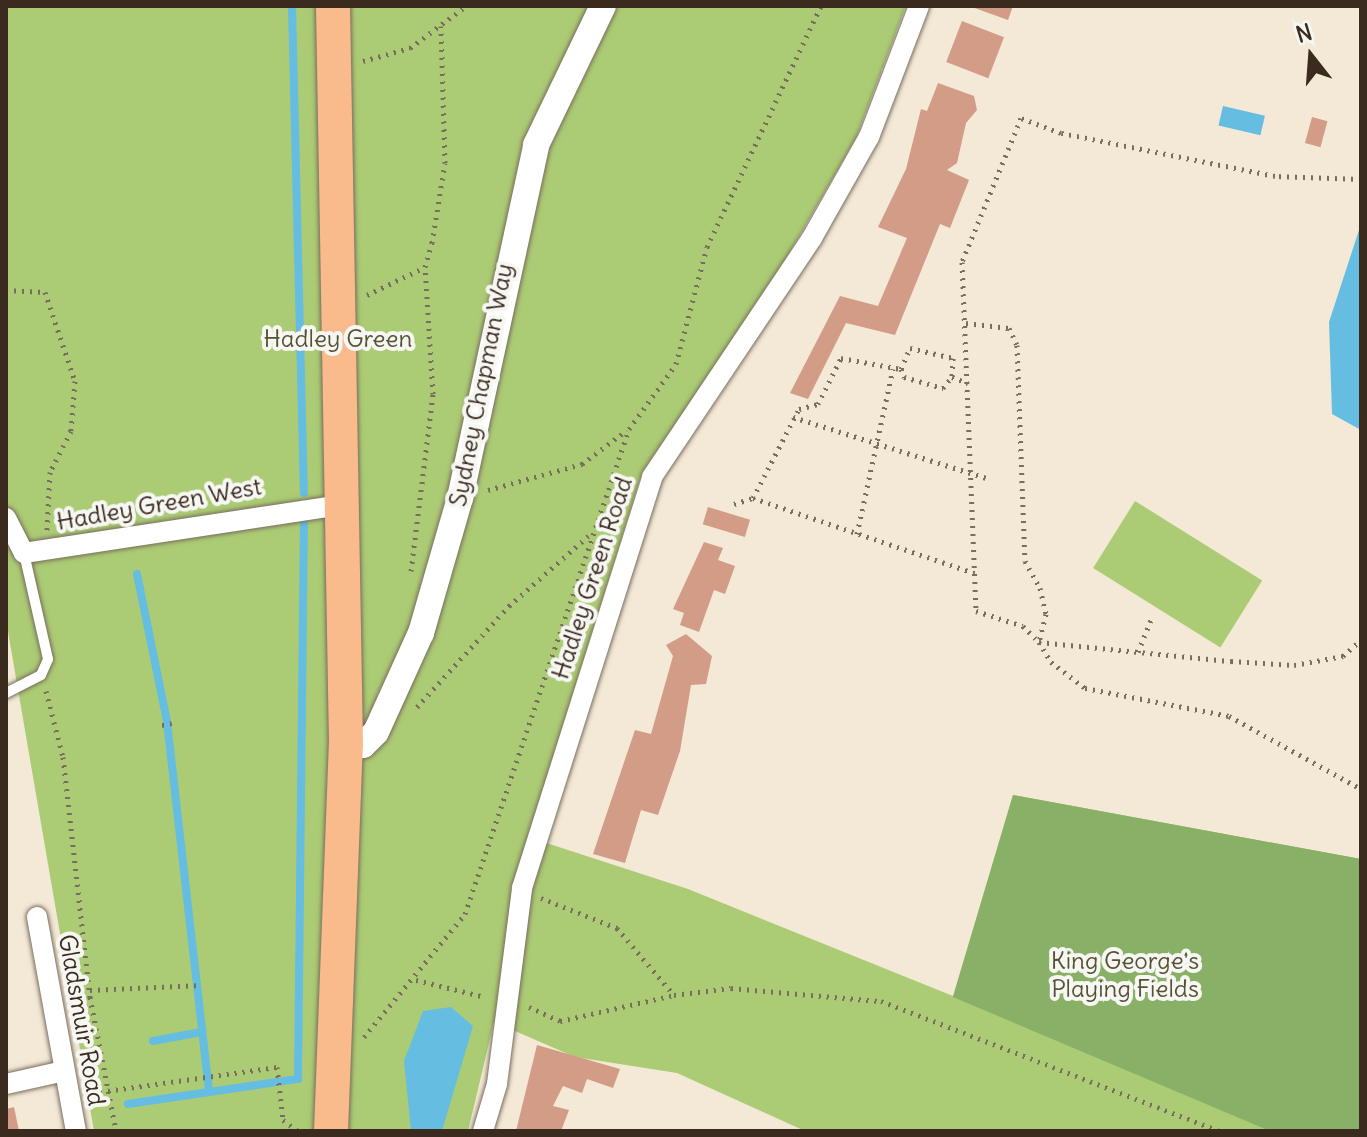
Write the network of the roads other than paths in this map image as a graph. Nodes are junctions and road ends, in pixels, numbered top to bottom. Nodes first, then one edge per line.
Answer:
1 (333, 6) edge
2 (603, 6) edge
3 (919, 6) edge
4 (343, 505) junction
5 (6, 518) edge
6 (24, 553) junction
7 (6, 693) edge
8 (361, 738) junction
9 (37, 917) dead end
10 (64, 1071) junction
11 (6, 1084) edge
12 (76, 1131) edge
13 (331, 1131) edge
14 (483, 1131) edge

1 - 4 main road
2 - 8 street, Sydney Chapman Way
3 - 14 street, Hadley Green Road
4 - 6 street, Hadley Green West
4 - 8 main road
5 - 6 street
6 - 7 lane
8 - 13 main road
9 - 10 street, Gladsmuir Road
10 - 11 street
10 - 12 street, Gladsmuir Road

